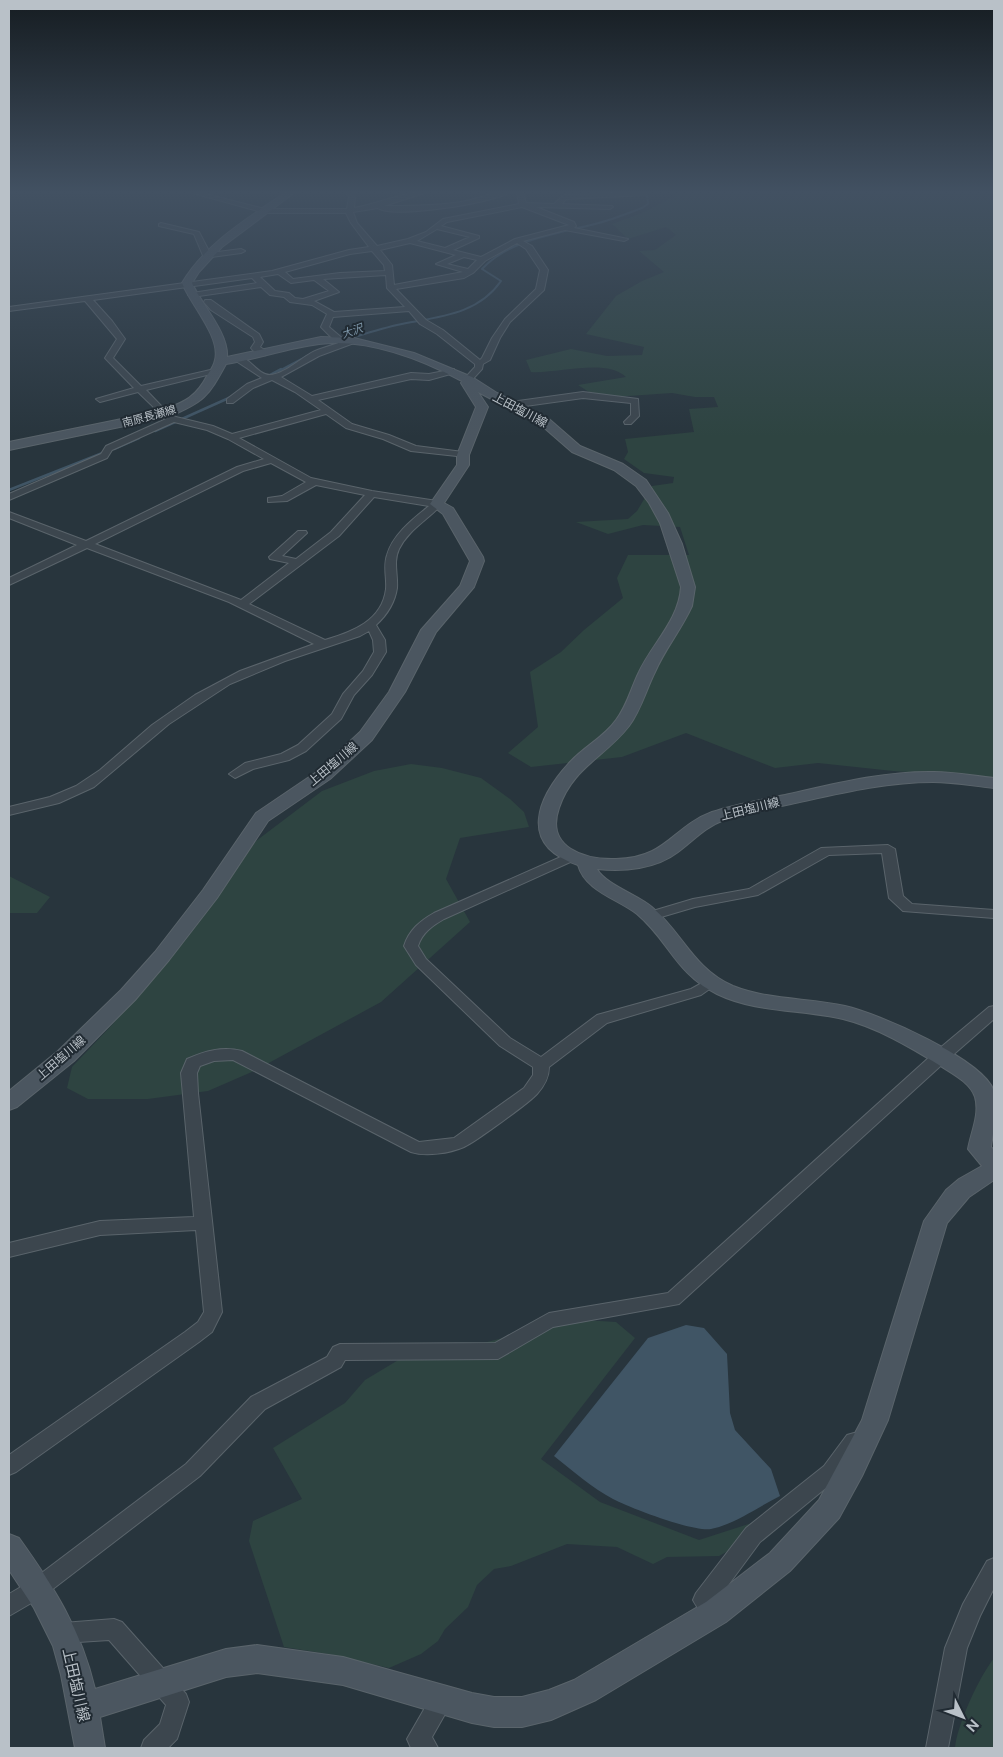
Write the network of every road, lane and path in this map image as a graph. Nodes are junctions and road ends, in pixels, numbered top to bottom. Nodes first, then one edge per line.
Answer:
1 (192, 274) edge
2 (259, 274) edge
3 (282, 274) edge
4 (374, 274) edge
5 (388, 274) edge
6 (465, 274) edge
7 (543, 274) edge
8 (253, 275) junction
9 (316, 278) junction
10 (187, 283) junction
11 (263, 284) junction
12 (391, 288) junction
13 (192, 295) junction
14 (87, 298) junction
15 (401, 300) junction
16 (302, 301) junction
17 (208, 302) dead end
18 (9, 308) edge
19 (410, 309) junction
20 (329, 312) junction
21 (345, 340) junction
22 (263, 353) junction
23 (239, 359) junction
24 (479, 362) junction
25 (219, 366) junction
26 (450, 371) junction
27 (273, 378) junction
28 (468, 379) junction
29 (139, 389) junction
30 (100, 399) dead end
31 (310, 399) junction
32 (230, 401) dead end
33 (511, 405) junction
34 (327, 411) junction
35 (169, 416) junction
36 (628, 422) dead end
37 (232, 437) junction
38 (9, 446) edge
39 (463, 455) junction
40 (271, 460) junction
41 (314, 482) junction
42 (372, 494) junction
43 (9, 497) edge
44 (271, 500) dead end
45 (436, 504) junction
46 (9, 515) edge
47 (302, 533) dead end
48 (87, 545) junction
49 (297, 562) junction
50 (9, 582) edge
51 (242, 604) junction
52 (371, 625) junction
53 (324, 644) junction
54 (235, 774) dead end
55 (994, 783) edge
56 (9, 812) edge
57 (579, 859) junction
58 (994, 914) edge
59 (651, 916) junction
60 (711, 983) junction
61 (994, 1011) edge
62 (940, 1057) junction
63 (541, 1065) junction
64 (9, 1102) edge
65 (994, 1164) edge
66 (994, 1170) edge
67 (205, 1223) junction
68 (9, 1250) edge
69 (865, 1442) junction
70 (9, 1466) edge
71 (9, 1547) edge
72 (994, 1568) edge
73 (38, 1588) junction
74 (9, 1606) edge
75 (716, 1612) junction
76 (63, 1633) junction
77 (161, 1683) junction
78 (442, 1700) junction
79 (82, 1708) junction
80 (420, 1745) edge
81 (90, 1748) edge
82 (152, 1748) edge
83 (937, 1748) edge

1 - 10 main road
2 - 8 street
3 - 9 street
4 - 9 street
5 - 12 street
6 - 12 street
7 - 24 street
8 - 10 street
8 - 11 street
9 - 16 street
10 - 13 main road
10 - 14 street
11 - 13 street
11 - 16 street
12 - 15 street
13 - 25 main road
14 - 18 street
14 - 29 street
15 - 19 street
15 - 20 street
16 - 20 street
17 - 22 street
19 - 20 street
19 - 24 street
20 - 21 street
21 - 22 street
21 - 26 street
21 - 27 street
22 - 23 street
23 - 25 street
23 - 27 street
24 - 28 street
25 - 29 street
25 - 35 main road, 南原長瀬線
26 - 28 street
26 - 31 street
27 - 31 street
27 - 32 street
28 - 33 main road, 上田塩川線
28 - 39 main road, 上田塩川線
29 - 30 street
29 - 35 street
31 - 34 street
33 - 36 street
33 - 57 main road, 上田塩川線
34 - 37 street
34 - 39 street
35 - 37 street
35 - 38 main road, 南原長瀬線
35 - 43 street
37 - 40 street
39 - 45 main road, 上田塩川線
40 - 41 street
40 - 48 street
41 - 42 street
41 - 44 street
42 - 45 street
42 - 49 street
45 - 52 street
45 - 64 main road, 上田塩川線
46 - 48 street
47 - 49 street
48 - 50 street
48 - 51 street
49 - 51 street
51 - 53 street
52 - 53 street
52 - 54 street
53 - 56 street
55 - 57 main road, 上田塩川線
57 - 59 main road
57 - 63 street
58 - 59 street
59 - 60 main road
60 - 62 main road
60 - 63 street
61 - 62 street
62 - 65 main road
62 - 73 street
63 - 67 street
66 - 69 main road
67 - 68 street
67 - 70 street
69 - 75 main road
69 - 75 street
71 - 73 street, 上田塩川線
72 - 83 street
73 - 74 street
73 - 76 main road, 上田塩川線
75 - 78 main road
76 - 77 street
76 - 79 main road, 上田塩川線
77 - 78 main road
77 - 79 main road
77 - 82 street
78 - 80 street
79 - 81 main road, 上田塩川線

